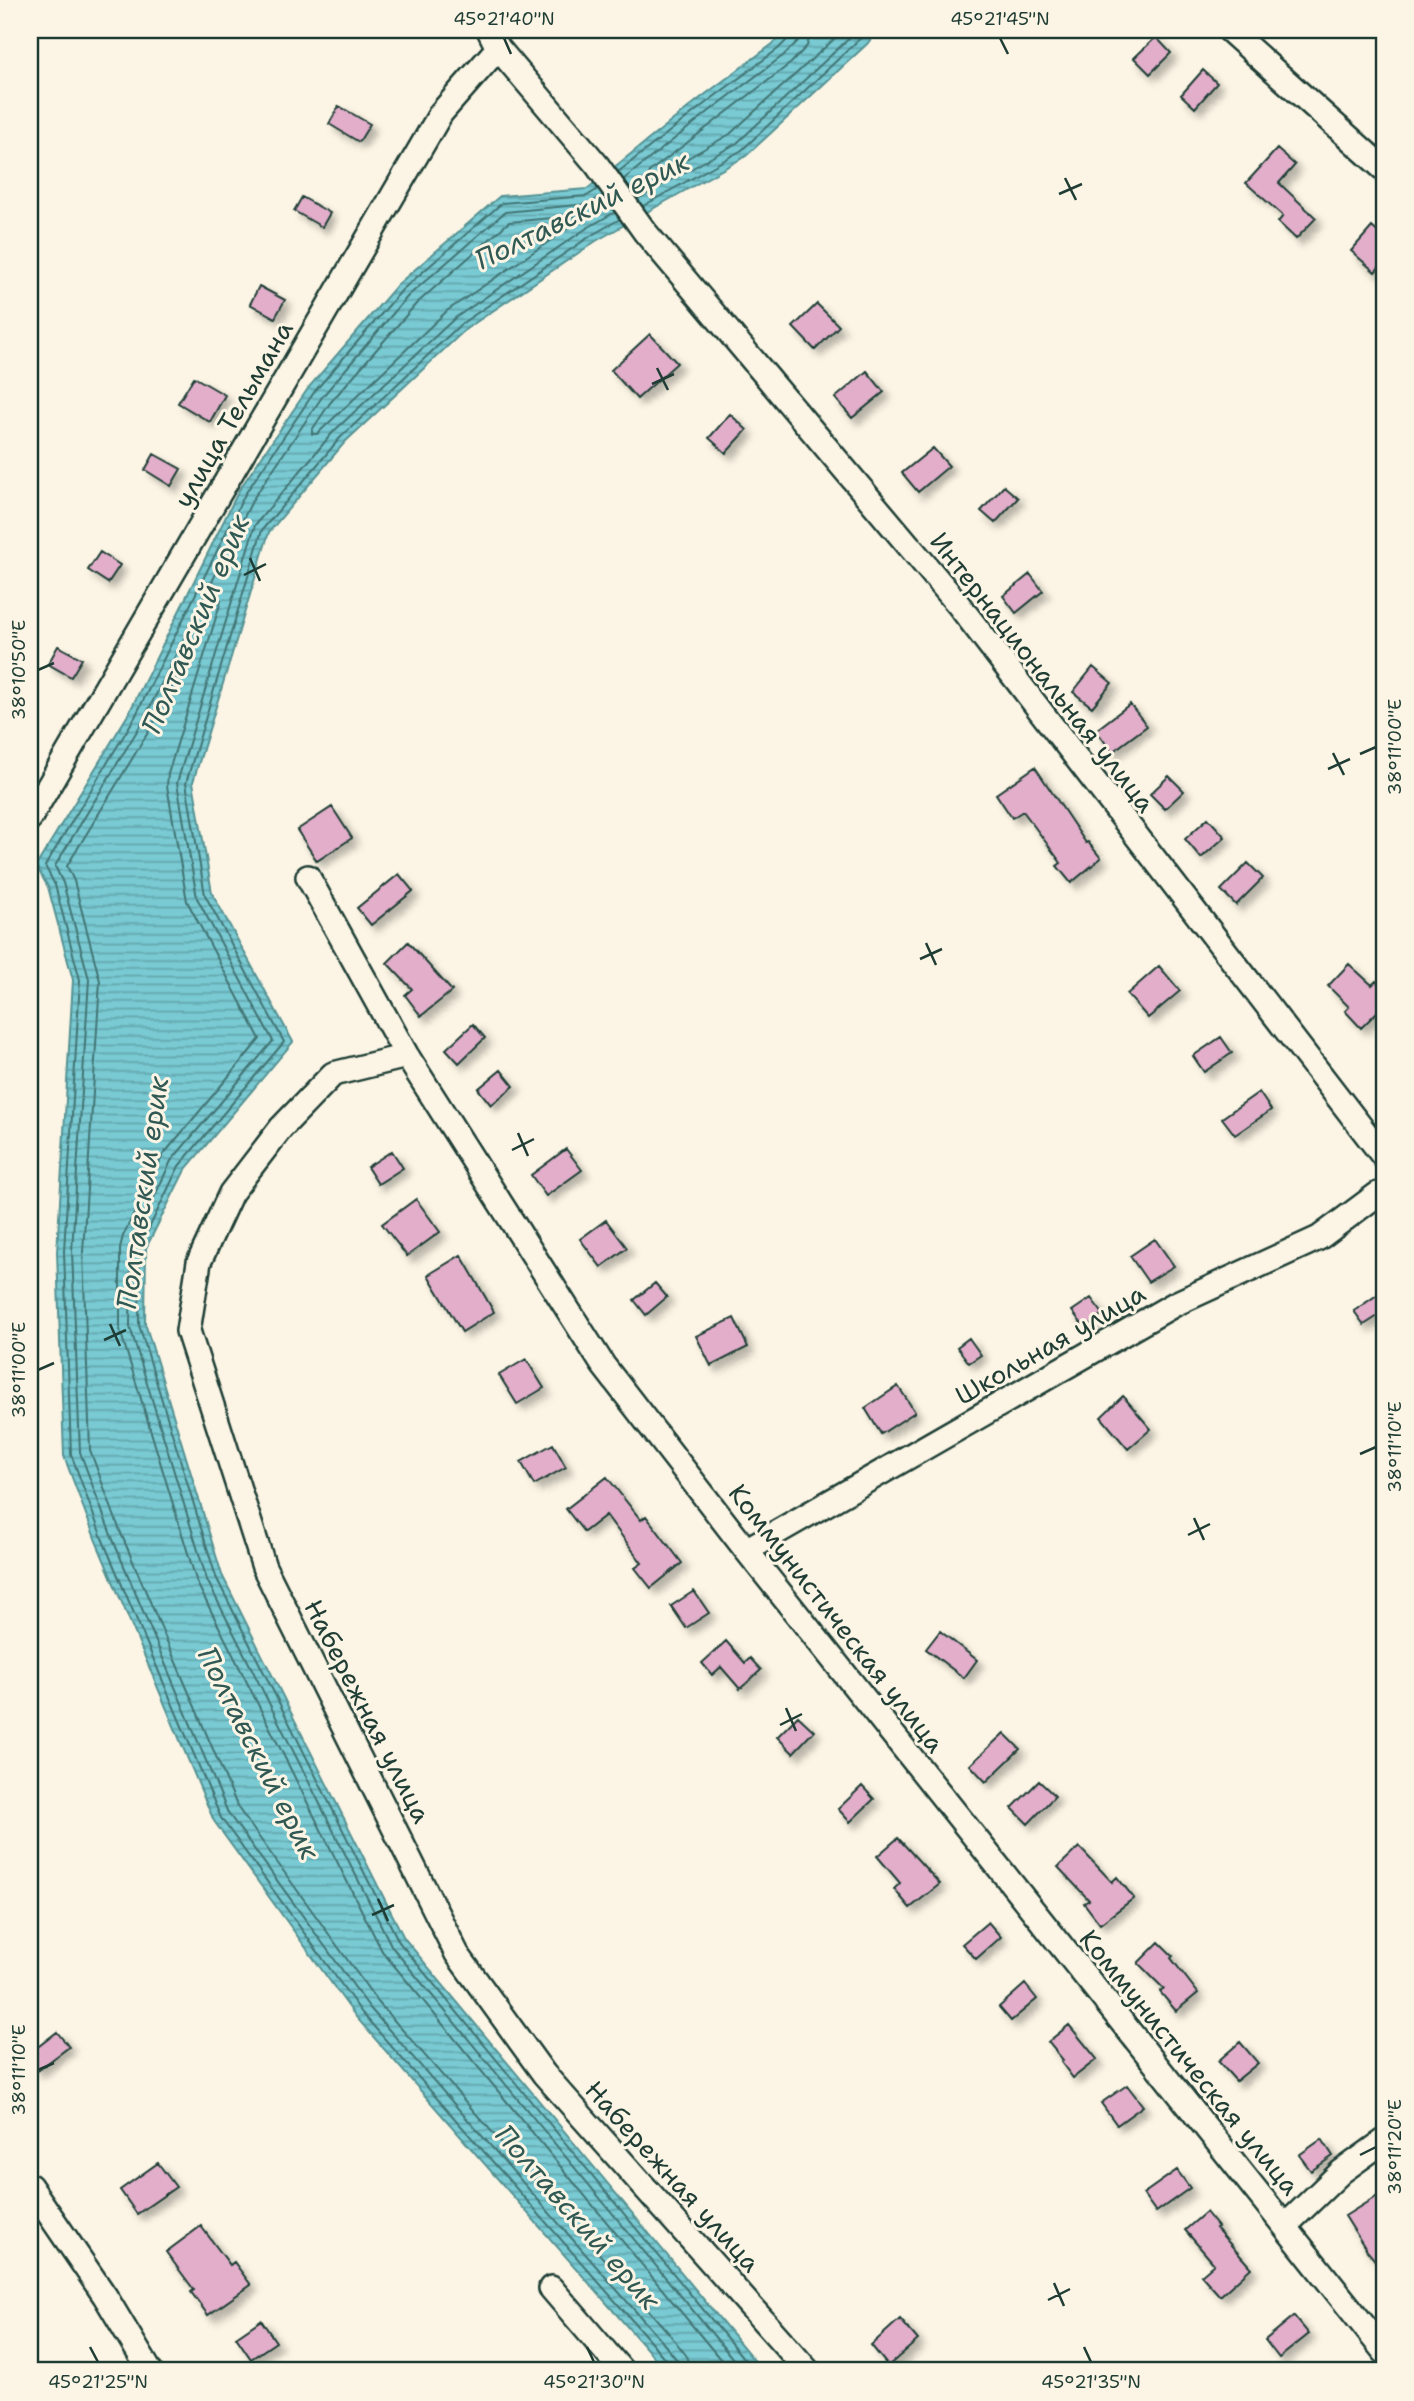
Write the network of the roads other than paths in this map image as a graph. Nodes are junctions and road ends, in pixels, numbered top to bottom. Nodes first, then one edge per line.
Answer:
1 (1229, 30) edge
2 (494, 39) edge
3 (1384, 169) edge
4 (30, 818) edge
5 (307, 877) dead end
6 (407, 1056) junction
7 (1384, 1157) edge
8 (1384, 1195) edge
9 (746, 1550) junction
10 (1384, 2141) edge
11 (30, 2186) edge
12 (1285, 2226) junction
13 (551, 2288) dead end
14 (1384, 2351) edge
15 (150, 2371) edge
16 (622, 2371) edge
17 (808, 2371) edge

1 - 3 street
2 - 4 street, улица Тельмана
2 - 7 street, Интернациональная улица
5 - 6 street, Коммунистическая улица
6 - 9 street, Коммунистическая улица
6 - 17 street, Набережная улица
8 - 9 street, Школьная улица
9 - 12 street, Коммунистическая улица
10 - 12 street
11 - 15 street
12 - 14 street, Коммунистическая улица
13 - 16 street

